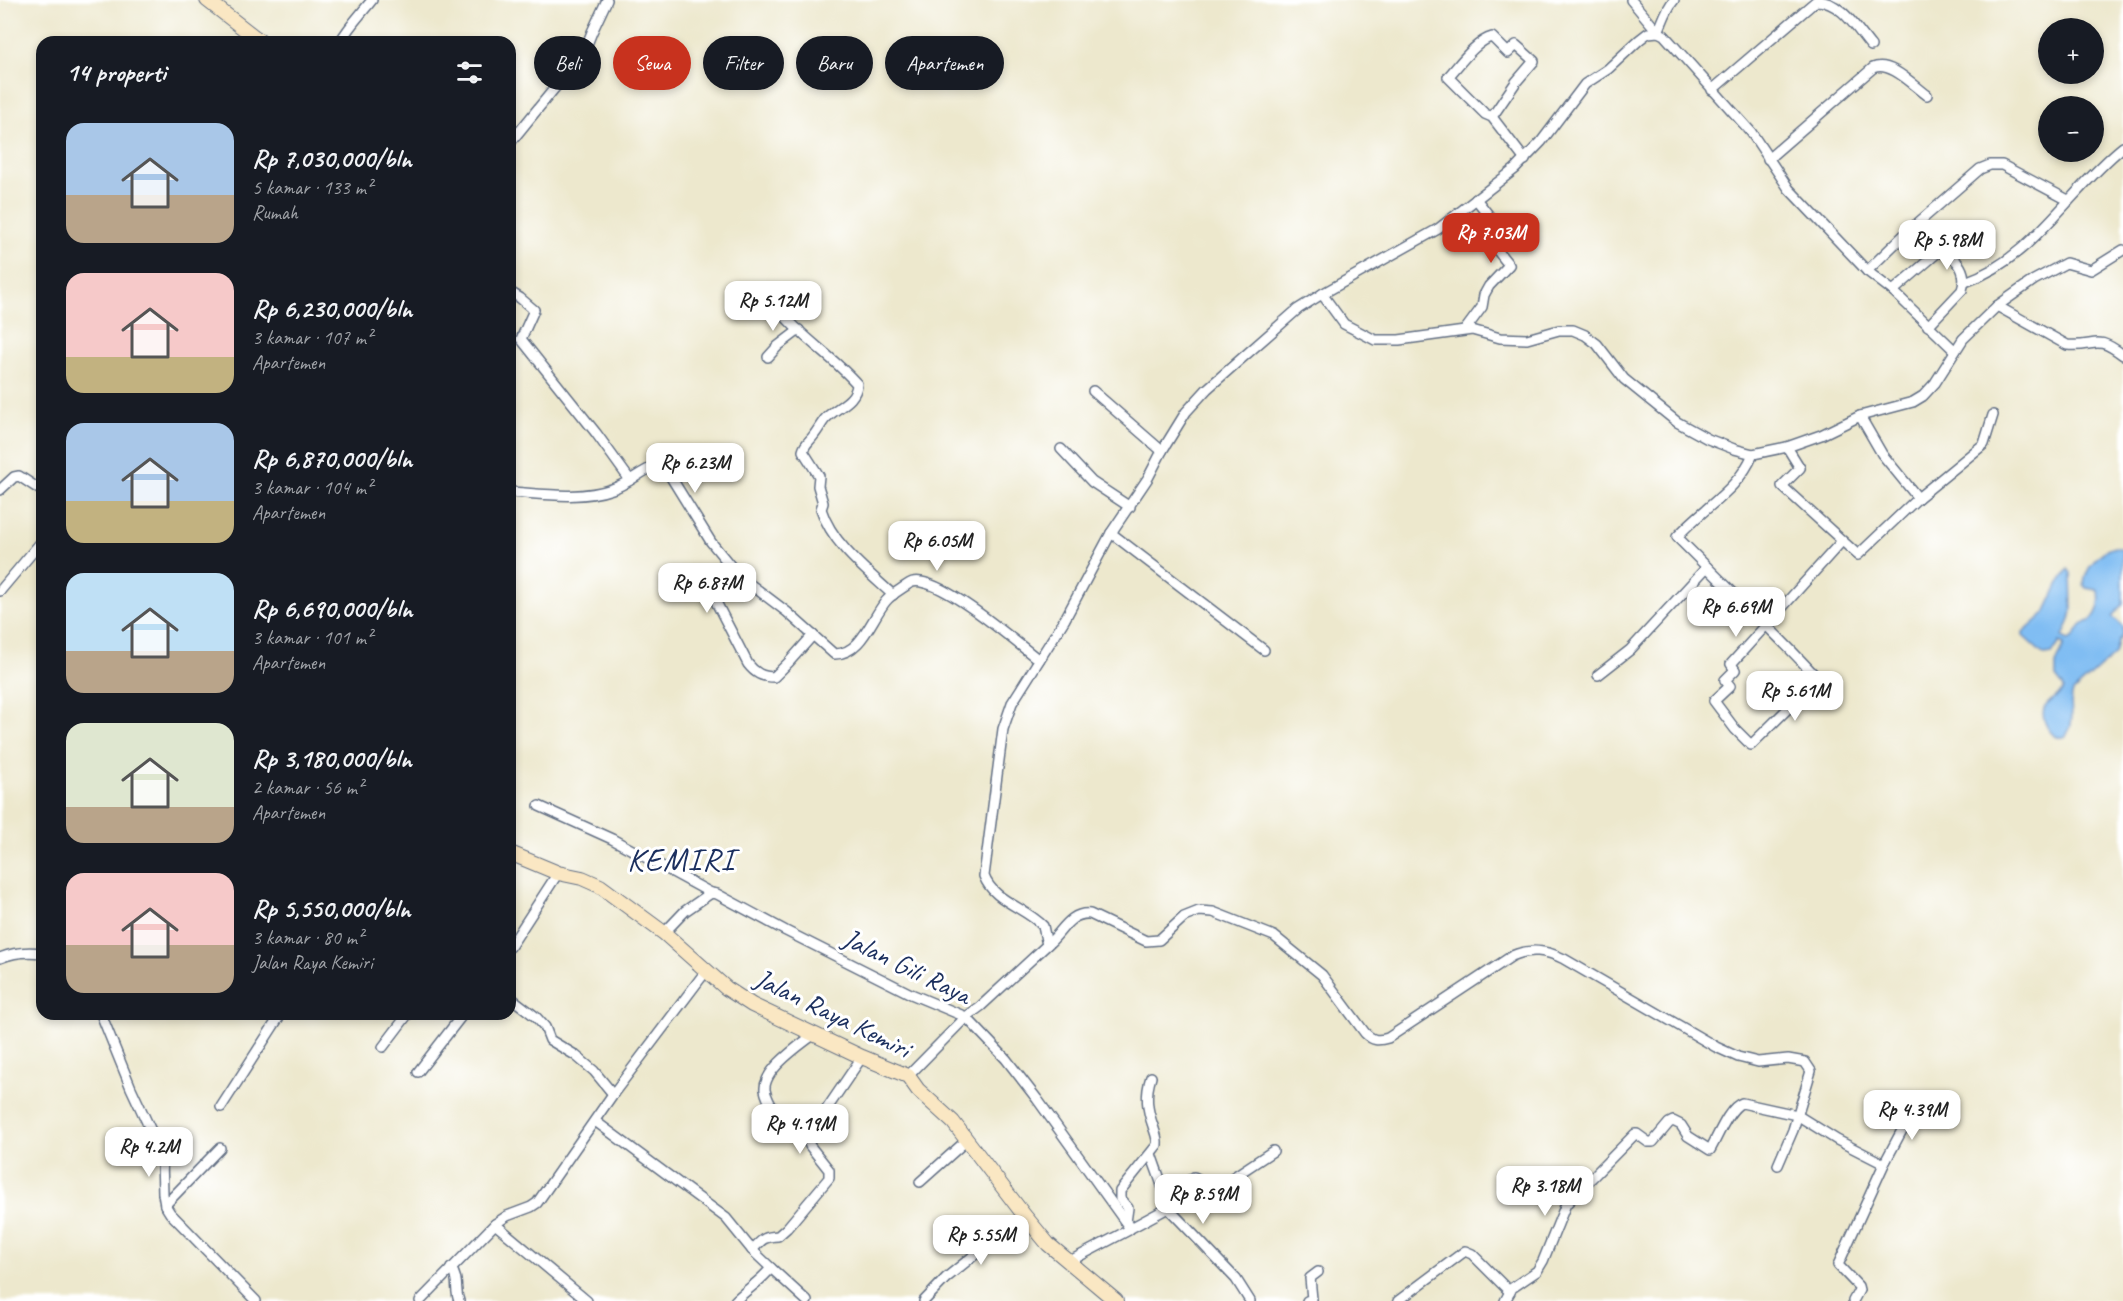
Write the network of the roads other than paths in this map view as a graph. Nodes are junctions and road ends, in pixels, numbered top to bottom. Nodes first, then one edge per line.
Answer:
1 (207, 0) edge
2 (372, 0) edge
3 (608, 0) edge
4 (1631, 0) edge
5 (1674, 0) edge
6 (1658, 32) junction
7 (253, 36) edge
8 (344, 36) edge
9 (1871, 46) dead end
10 (1712, 90) junction
11 (1927, 95) dead end
12 (1492, 117) junction
13 (516, 136) edge
14 (2123, 147) edge
15 (1768, 159) junction
16 (1525, 160) junction
17 (1476, 199) junction
18 (2068, 200) junction
19 (2123, 250) edge
20 (1867, 271) junction
21 (1965, 282) junction
22 (1893, 291) junction
23 (1322, 294) junction
24 (516, 296) edge
25 (773, 301) dead end
26 (1997, 306) junction
27 (1928, 326) junction
28 (799, 330) junction
29 (1465, 330) junction
30 (1955, 351) junction
31 (2123, 355) edge
32 (768, 357) dead end
33 (1093, 391) dead end
34 (1993, 415) dead end
35 (1860, 416) junction
36 (1787, 447) junction
37 (1060, 450) dead end
38 (1162, 451) junction
39 (1753, 454) junction
40 (630, 480) junction
41 (36, 487) edge
42 (0, 490) edge
43 (516, 492) edge
44 (1918, 498) junction
45 (1130, 507) junction
46 (1111, 533) junction
47 (1842, 541) junction
48 (36, 547) edge
49 (1707, 567) junction
50 (741, 578) junction
51 (4, 579) edge
52 (0, 591) edge
53 (892, 595) junction
54 (1766, 626) junction
55 (813, 635) junction
56 (1264, 650) dead end
57 (1039, 660) junction
58 (1598, 675) dead end
59 (539, 806) dead end
60 (516, 856) edge
61 (558, 873) junction
62 (711, 893) junction
63 (664, 933) junction
64 (516, 938) edge
65 (1047, 945) junction
66 (36, 952) edge
67 (0, 958) edge
68 (706, 970) junction
69 (516, 1002) edge
70 (966, 1017) junction
71 (103, 1020) edge
72 (277, 1020) edge
73 (403, 1020) edge
74 (458, 1020) edge
75 (813, 1035) junction
76 (383, 1047) dead end
77 (862, 1057) junction
78 (418, 1072) dead end
79 (908, 1076) junction
80 (1151, 1077) dead end
81 (613, 1094) junction
82 (1916, 1104) dead end
83 (221, 1107) dead end
84 (1797, 1115) junction
85 (595, 1121) junction
86 (782, 1124) dead end
87 (967, 1140) junction
88 (220, 1148) dead end
89 (1273, 1151) dead end
90 (1151, 1154) junction
91 (1884, 1164) junction
92 (1778, 1165) dead end
93 (920, 1182) dead end
94 (165, 1205) junction
95 (1168, 1208) junction
96 (1024, 1215) junction
97 (495, 1224) junction
98 (1128, 1225) junction
99 (752, 1250) junction
100 (1068, 1262) junction
101 (452, 1268) junction
102 (771, 1268) junction
103 (1318, 1272) dead end
104 (1507, 1297) edge
105 (1311, 1300) edge
106 (256, 1301) edge
107 (420, 1301) edge
108 (459, 1301) edge
109 (587, 1301) edge
110 (735, 1301) edge
111 (807, 1301) edge
112 (924, 1301) edge
113 (1116, 1301) edge
114 (1250, 1301) edge
115 (1398, 1301) edge
116 (1853, 1301) edge

1 - 7 street
2 - 8 street
3 - 13 street
4 - 6 street
5 - 6 street
6 - 10 street
6 - 16 street
9 - 10 street
10 - 15 street
11 - 15 street
12 - 12 street
12 - 16 street
14 - 18 street
15 - 20 street
16 - 17 street
17 - 23 street
17 - 29 street
18 - 20 street
18 - 21 street
19 - 26 street
20 - 22 street
21 - 22 street
21 - 27 street
22 - 27 street
23 - 29 street
23 - 38 street
24 - 40 street
25 - 28 street
26 - 30 street
26 - 31 street
27 - 30 street
28 - 32 street
28 - 53 street
29 - 39 street
30 - 35 street
33 - 38 street
34 - 44 street
35 - 36 street
35 - 44 street
36 - 39 street
36 - 47 street
37 - 45 street
38 - 45 street
39 - 49 street
40 - 43 street
40 - 50 street
41 - 42 street
44 - 47 street
45 - 46 street
46 - 56 street
46 - 57 street
47 - 54 street
48 - 51 street
49 - 54 street
49 - 58 street
50 - 55 street
50 - 55 street
51 - 52 street
53 - 55 street
53 - 57 street
54 - 54 street
57 - 65 street
59 - 62 street, Jalan Gili Raya
60 - 61 street, Jalan Raya Kemiri
61 - 63 street, Jalan Raya Kemiri
61 - 64 street
62 - 63 street
62 - 70 street, Jalan Gili Raya
63 - 68 street, Jalan Raya Kemiri
65 - 70 street
65 - 84 street
66 - 67 street
68 - 75 street, Jalan Raya Kemiri
68 - 81 street
69 - 81 street
70 - 79 street
70 - 98 street, Jalan Gili Raya
71 - 94 street
72 - 83 street
73 - 76 street
74 - 78 street
75 - 77 street, Jalan Raya Kemiri
75 - 86 street
77 - 79 street, Jalan Raya Kemiri
77 - 99 street
79 - 87 street, Jalan Raya Kemiri
80 - 90 street
81 - 85 street
82 - 91 street
84 - 91 street
84 - 92 street
84 - 104 street
85 - 97 street
85 - 99 street
87 - 93 street
87 - 96 street, Jalan Raya Kemiri
88 - 94 street
89 - 95 street
90 - 95 street
90 - 98 street
91 - 116 street
94 - 106 street
95 - 98 street
95 - 114 street
96 - 100 street, Jalan Raya Kemiri
96 - 112 street
97 - 101 street
97 - 109 street
98 - 100 street
99 - 102 street
100 - 113 street, Jalan Raya Kemiri
101 - 107 street
101 - 108 street
102 - 110 street
102 - 111 street
103 - 105 street
104 - 115 street

